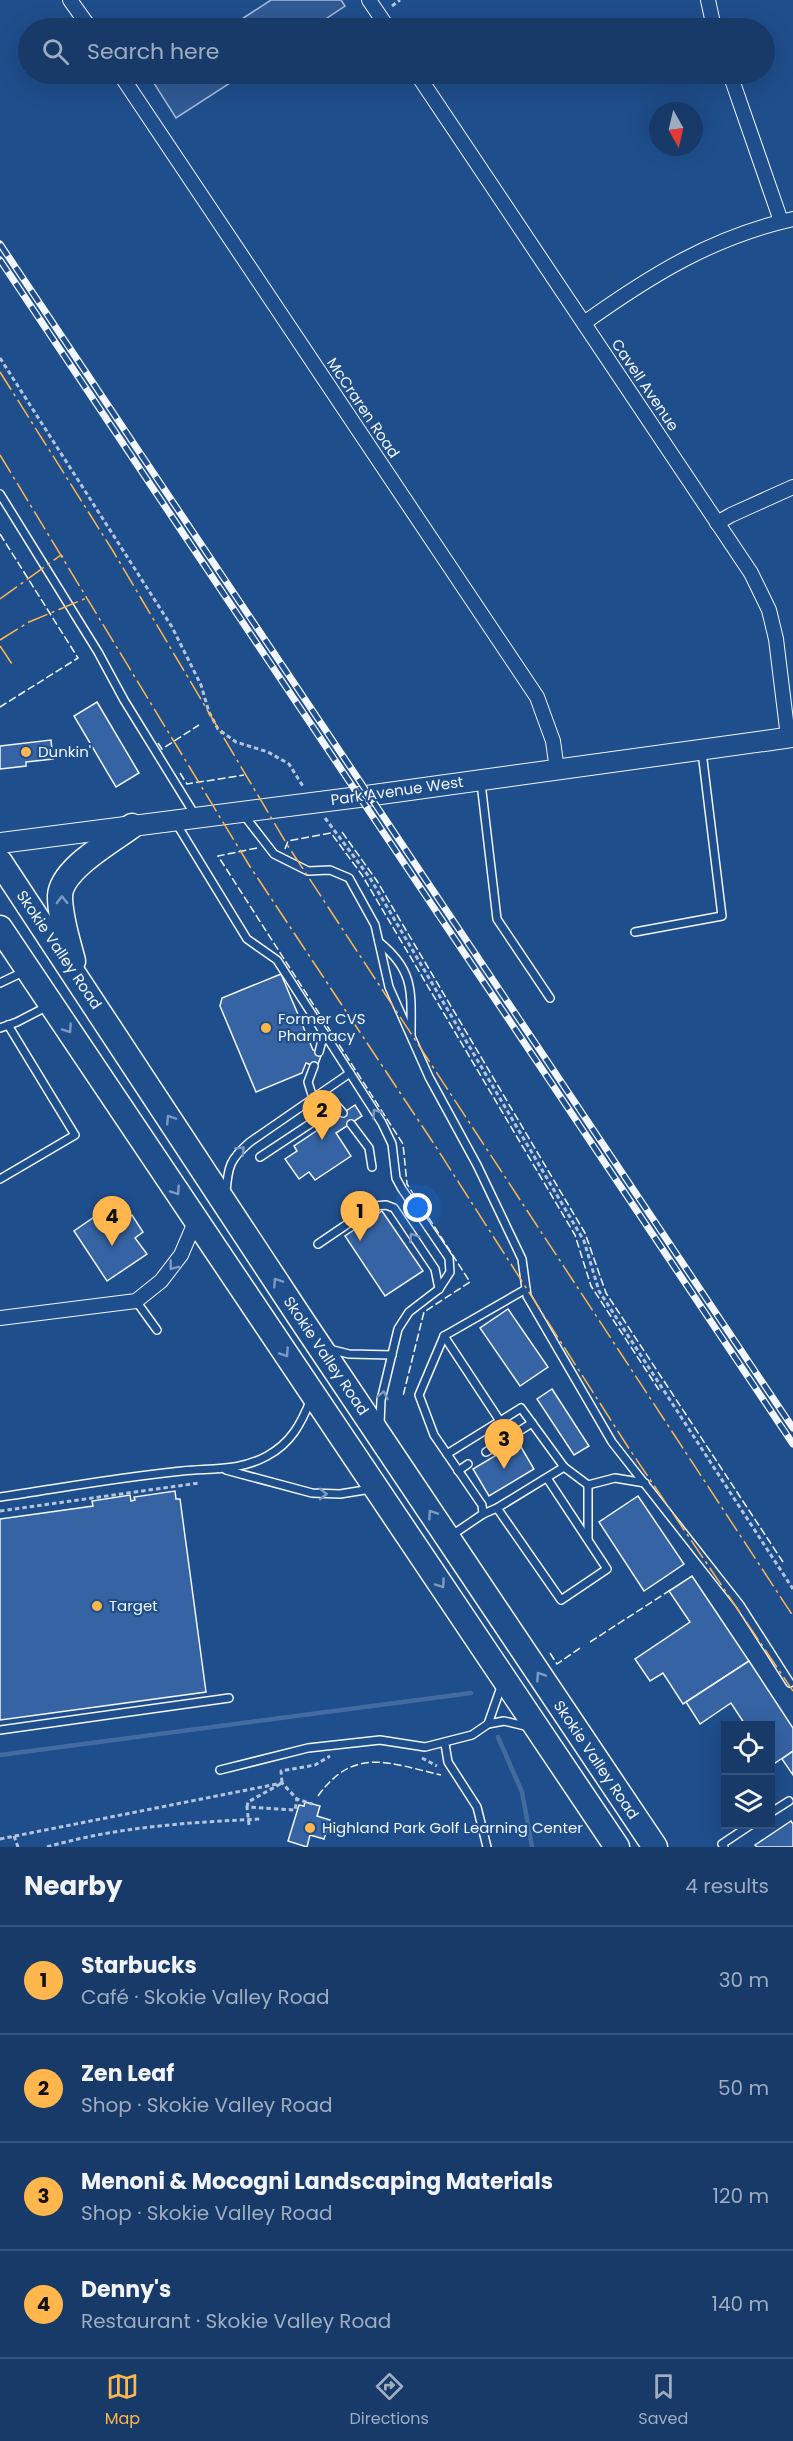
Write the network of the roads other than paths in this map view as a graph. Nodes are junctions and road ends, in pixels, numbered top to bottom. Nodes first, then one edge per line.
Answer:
1 (70, 0) edge
2 (369, 0) edge
3 (708, 0) edge
4 (83, 18) edge
5 (381, 18) edge
6 (712, 18) edge
7 (127, 84) edge
8 (424, 84) edge
9 (734, 84) edge
10 (787, 220) edge
11 (584, 323) junction
12 (793, 487) edge
13 (0, 494) edge
14 (717, 523) junction
15 (791, 737) edge
16 (702, 749) junction
17 (557, 770) junction
18 (480, 780) junction
19 (242, 812) junction
20 (196, 818) junction
21 (175, 820) junction
22 (132, 826) junction
23 (0, 843) edge
24 (0, 862) edge
25 (0, 928) edge
26 (635, 932) dead end
27 (379, 942) junction
28 (28, 970) junction
29 (77, 978) junction
30 (0, 983) edge
31 (550, 998) dead end
32 (51, 1004) junction
33 (8, 1025) junction
34 (0, 1028) edge
35 (324, 1033) junction
36 (411, 1038) junction
37 (319, 1052) dead end
38 (314, 1066) dead end
39 (350, 1073) junction
40 (313, 1098) junction
41 (343, 1113) dead end
42 (351, 1124) dead end
43 (260, 1157) dead end
44 (372, 1167) dead end
45 (0, 1179) edge
46 (226, 1203) junction
47 (196, 1220) junction
48 (318, 1244) dead end
49 (439, 1289) junction
50 (526, 1289) junction
51 (136, 1301) junction
52 (0, 1318) edge
53 (157, 1330) dead end
54 (444, 1336) junction
55 (320, 1347) junction
56 (392, 1355) junction
57 (313, 1393) junction
58 (500, 1421) junction
59 (532, 1423) junction
60 (379, 1435) junction
61 (486, 1452) dead end
62 (447, 1454) junction
63 (468, 1464) dead end
64 (564, 1467) junction
65 (222, 1469) junction
66 (458, 1471) junction
67 (547, 1478) junction
68 (645, 1482) junction
69 (588, 1485) junction
70 (376, 1488) junction
71 (0, 1497) edge
72 (497, 1508) junction
73 (483, 1515) junction
74 (447, 1538) junction
75 (588, 1540) junction
76 (502, 1675) junction
77 (790, 1683) dead end
78 (229, 1698) dead end
79 (488, 1724) junction
80 (538, 1729) junction
81 (0, 1730) edge
82 (445, 1744) junction
83 (220, 1770) dead end
84 (789, 1801) dead end
85 (775, 1810) edge
86 (744, 1829) edge
87 (487, 1847) edge
88 (617, 1847) edge
89 (655, 1847) edge
90 (724, 1847) edge

1 - 4 street
2 - 5 street
3 - 6 street
7 - 17 street, McCraren Road
8 - 11 street, Cavell Avenue
9 - 10 street
10 - 11 street
11 - 14 street, Cavell Avenue
12 - 14 street
13 - 20 lane
14 - 15 street, Cavell Avenue
15 - 16 street, Park Avenue West
16 - 17 street, Park Avenue West
16 - 26 lane
17 - 18 street, Park Avenue West
18 - 19 street, Park Avenue West
18 - 31 lane
19 - 20 street, Park Avenue West
19 - 27 lane
20 - 21 street, Park Avenue West
21 - 22 street, Park Avenue West
21 - 35 lane
22 - 23 street, Park Avenue West
29 -> 22 highway
24 - 29 highway, Skokie Valley Road
25 - 28 highway, Skokie Valley Road
27 - 36 lane
27 - 36 lane
28 - 30 lane
28 - 32 highway, Skokie Valley Road
46 -> 29 highway, Skokie Valley Road
32 - 33 lane
32 -> 47 highway, Skokie Valley Road
33 - 34 lane
33 - 45 lane
35 - 37 lane
35 - 39 lane
36 - 50 lane
38 - 40 lane
39 - 40 lane
49 -> 39 lane
46 -> 40 lane
41 - 43 lane
42 - 44 lane
55 -> 46 highway, Skokie Valley Road
47 -> 51 street
47 -> 57 highway, Skokie Valley Road
49 -> 48 lane
49 - 56 lane
50 - 54 lane
50 - 68 lane
51 - 52 street
51 - 53 lane
54 - 58 lane
54 - 62 lane
55 - 56 lane
55 - 60 highway, Skokie Valley Road
60 -> 56 lane
57 - 65 lane
57 - 70 highway, Skokie Valley Road
58 - 59 lane
58 - 62 lane
59 - 61 lane
59 - 64 lane
74 -> 60 highway, Skokie Valley Road
62 - 66 lane
63 - 66 lane
64 - 67 lane
64 - 69 lane
65 -> 70 lane
65 - 71 lane
66 - 73 lane
67 - 72 lane
67 - 75 lane
68 - 69 lane
68 - 77 lane
69 - 75 lane
70 -> 76 highway, Skokie Valley Road
72 - 73 lane
72 - 75 lane
73 - 74 lane
89 -> 74 highway, Skokie Valley Road
76 - 79 lane
76 - 80 highway, Skokie Valley Road
78 - 81 lane
79 - 80 lane
79 - 82 lane
80 - 88 highway, Skokie Valley Road
82 - 83 lane
82 - 87 lane
84 - 85 lane
86 - 90 lane

